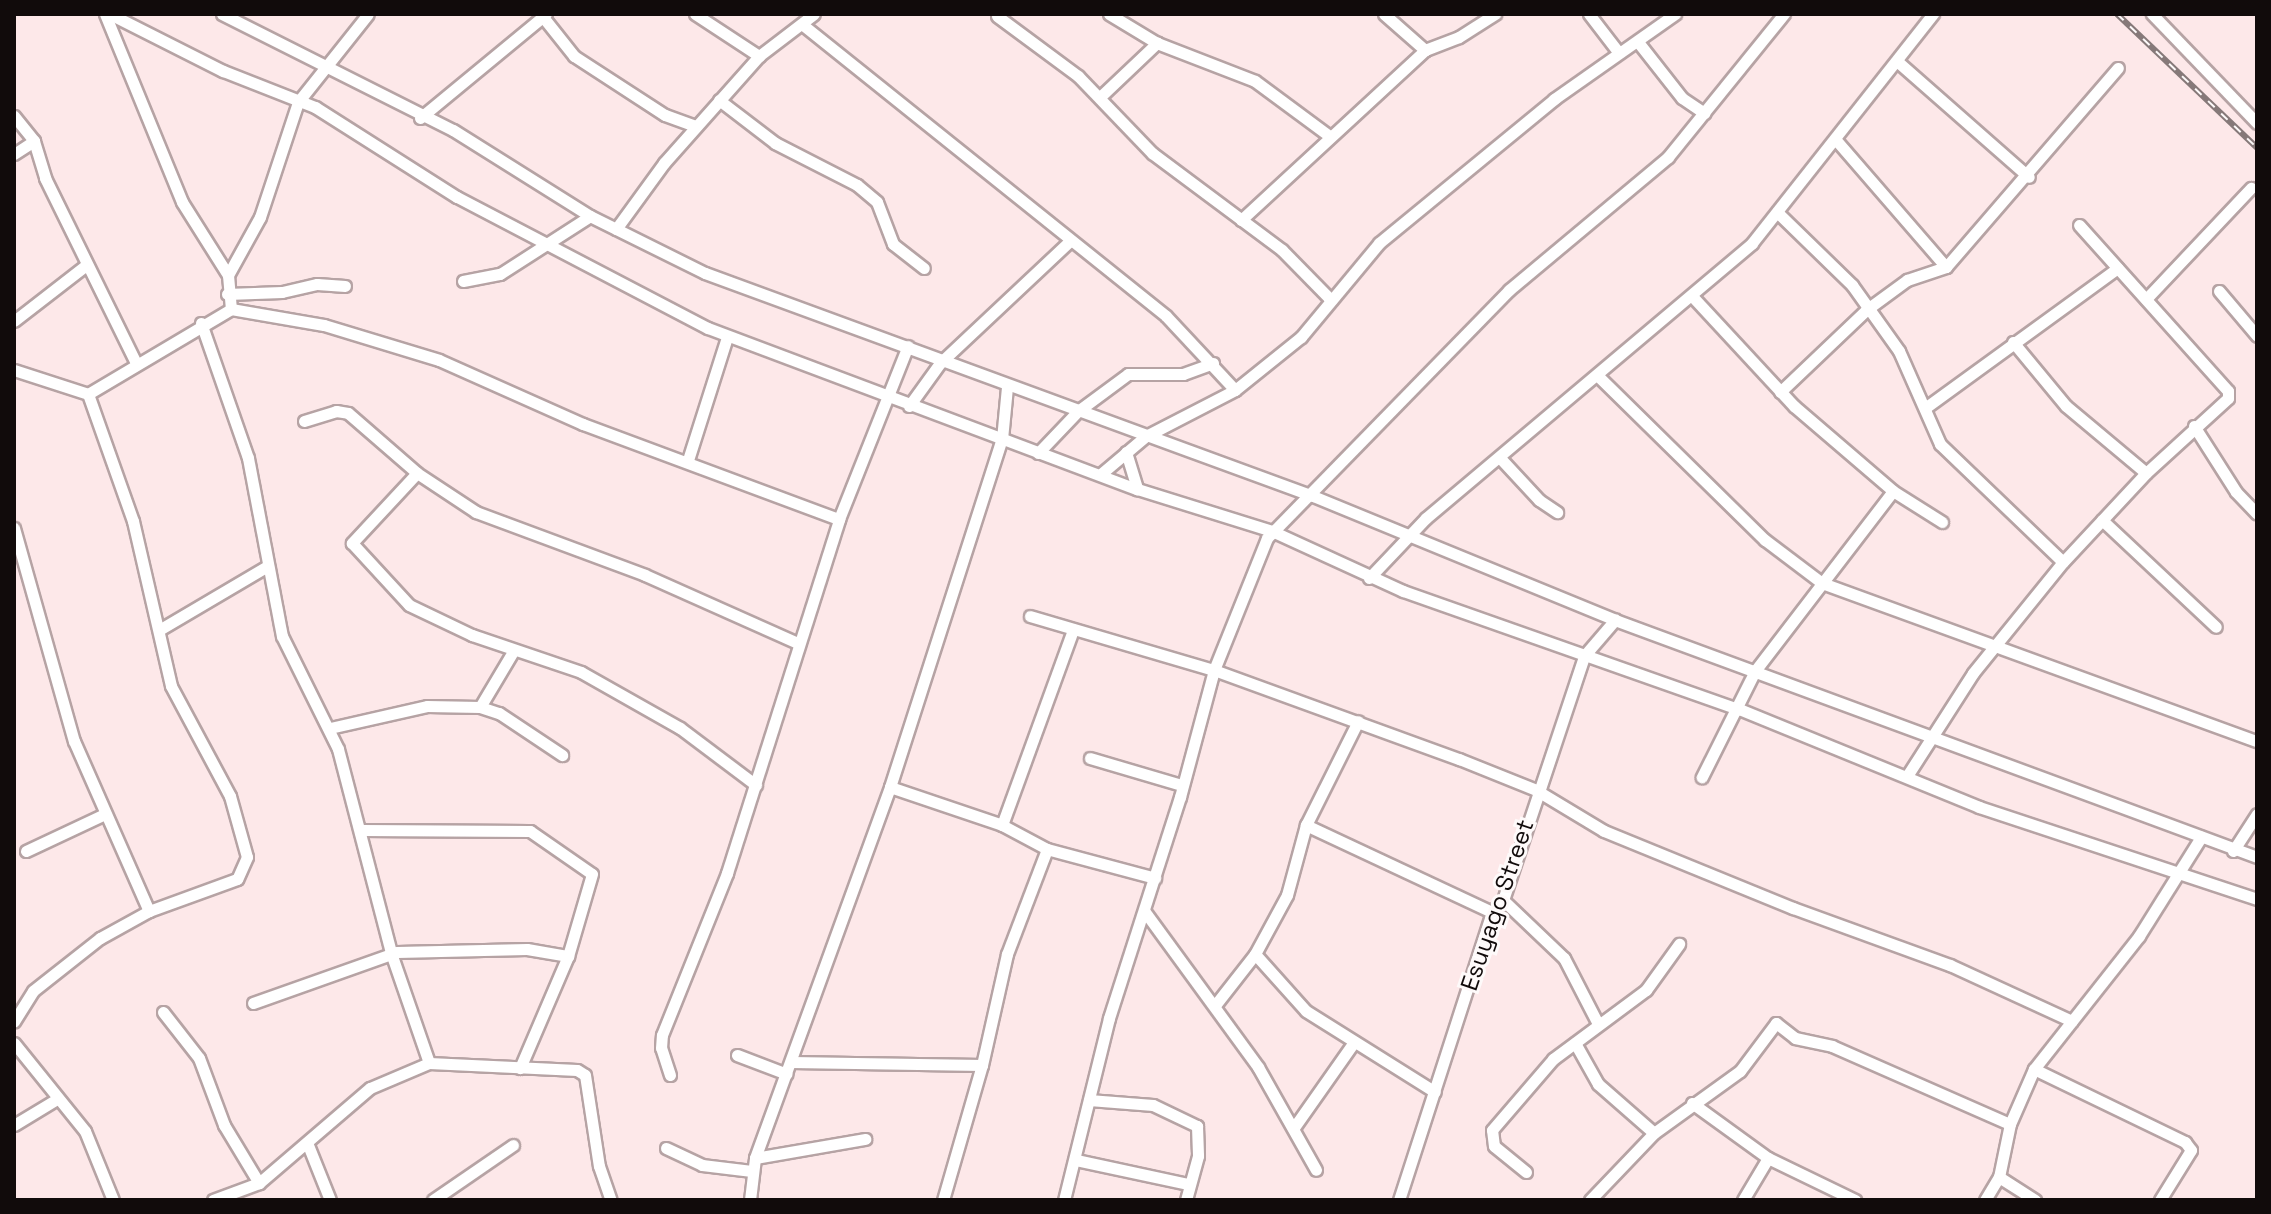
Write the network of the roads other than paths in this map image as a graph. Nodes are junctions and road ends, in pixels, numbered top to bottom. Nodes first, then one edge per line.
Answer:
1 (107, 14) edge
2 (222, 14) edge
3 (368, 14) edge
4 (695, 14) edge
5 (814, 14) edge
6 (1109, 14) edge
7 (1384, 14) edge
8 (1495, 14) edge
9 (1589, 14) edge
10 (1675, 14) edge
11 (1784, 14) edge
12 (1933, 14) edge
13 (2152, 14) edge
14 (544, 16) edge
15 (997, 16) edge
16 (803, 25) junction
17 (1638, 42) junction
18 (1157, 43) junction
19 (1425, 50) junction
20 (1619, 53) junction
21 (759, 56) junction
22 (1898, 62) junction
23 (322, 68) junction
24 (2118, 68) dead end
25 (1100, 97) junction
26 (719, 100) junction
27 (298, 102) junction
28 (1704, 113) junction
29 (14, 116) edge
30 (420, 118) junction
31 (2256, 121) edge
32 (696, 126) junction
33 (1328, 135) junction
34 (1836, 140) junction
35 (34, 141) junction
36 (14, 154) edge
37 (2029, 177) junction
38 (2251, 188) dead end
39 (1777, 212) junction
40 (590, 216) junction
41 (1241, 220) junction
42 (2079, 225) dead end
43 (616, 229) junction
44 (1069, 242) junction
45 (546, 245) junction
46 (85, 266) junction
47 (1946, 267) junction
48 (924, 268) dead end
49 (2118, 268) junction
50 (228, 275) junction
51 (463, 281) dead end
52 (345, 286) dead end
53 (2219, 291) dead end
54 (227, 294) junction
55 (1692, 296) junction
56 (2146, 299) junction
57 (1331, 300) junction
58 (231, 309) junction
59 (1866, 310) junction
60 (14, 321) edge
61 (201, 323) junction
62 (2257, 336) edge
63 (727, 337) junction
64 (2013, 342) junction
65 (908, 346) junction
66 (136, 363) junction
67 (940, 363) junction
68 (1213, 363) junction
69 (14, 370) edge
70 (1599, 377) junction
71 (1007, 387) junction
72 (1235, 390) junction
73 (1780, 392) junction
74 (88, 394) junction
75 (889, 397) junction
76 (909, 406) junction
77 (1925, 408) junction
78 (1078, 411) junction
79 (304, 421) dead end
80 (2194, 426) junction
81 (1146, 436) junction
82 (1002, 439) junction
83 (1126, 452) junction
84 (1038, 453) junction
85 (1501, 459) junction
86 (688, 460) junction
87 (417, 473) junction
88 (1102, 473) junction
89 (2146, 473) junction
90 (1137, 489) junction
91 (1893, 491) junction
92 (1313, 496) junction
93 (1557, 512) dead end
94 (2257, 514) edge
95 (839, 519) junction
96 (2102, 520) junction
97 (1942, 522) dead end
98 (14, 528) edge
99 (1272, 531) junction
100 (1409, 534) junction
101 (2067, 558) junction
102 (266, 567) junction
103 (1369, 578) junction
104 (1822, 583) junction
105 (1030, 616) dead end
106 (1615, 620) junction
107 (2216, 627) dead end
108 (159, 630) junction
109 (1073, 630) junction
110 (798, 643) junction
111 (1991, 647) junction
112 (514, 650) junction
113 (1584, 656) junction
114 (1214, 670) junction
115 (1755, 673) junction
116 (480, 707) junction
117 (1739, 709) junction
118 (1358, 721) junction
119 (330, 728) junction
120 (1936, 735) junction
121 (2257, 741) edge
122 (562, 755) dead end
123 (1090, 758) dead end
124 (1907, 776) junction
125 (1702, 777) dead end
126 (756, 785) junction
127 (1182, 785) junction
128 (890, 787) junction
129 (1536, 790) junction
130 (105, 814) junction
131 (2257, 814) edge
132 (1002, 825) junction
133 (1306, 825) junction
134 (361, 830) junction
135 (2201, 837) junction
136 (1047, 849) junction
137 (26, 851) dead end
138 (2233, 851) junction
139 (2257, 857) edge
140 (2179, 873) junction
141 (1155, 878) junction
142 (2257, 899) edge
143 (1503, 900) junction
144 (149, 911) junction
145 (1145, 912) junction
146 (1492, 912) junction
147 (1679, 944) dead end
148 (391, 953) junction
149 (1255, 954) junction
150 (568, 956) junction
151 (253, 1003) dead end
152 (1216, 1004) junction
153 (163, 1012) dead end
154 (2072, 1021) junction
155 (14, 1022) edge
156 (1598, 1024) junction
157 (1354, 1042) junction
158 (14, 1043) edge
159 (1575, 1043) junction
160 (737, 1055) dead end
161 (429, 1063) junction
162 (982, 1065) junction
163 (520, 1068) junction
164 (789, 1068) junction
165 (2034, 1069) junction
166 (670, 1075) dead end
167 (1435, 1092) junction
168 (57, 1099) junction
169 (1089, 1100) junction
170 (1692, 1103) junction
171 (2010, 1124) junction
172 (14, 1125) edge
173 (1295, 1126) junction
174 (1654, 1133) junction
175 (865, 1139) dead end
176 (308, 1145) junction
177 (513, 1145) dead end
178 (666, 1148) dead end
179 (1768, 1158) junction
180 (1076, 1160) junction
181 (753, 1165) junction
182 (1316, 1170) dead end
183 (1526, 1172) dead end
184 (1999, 1177) junction
185 (259, 1183) junction
186 (1188, 1184) junction
187 (113, 1200) edge
188 (213, 1200) edge
189 (330, 1200) edge
190 (433, 1200) edge
191 (611, 1200) edge
192 (750, 1200) edge
193 (943, 1200) edge
194 (1064, 1200) edge
195 (1186, 1200) edge
196 (1399, 1200) edge
197 (1590, 1200) edge
198 (1743, 1200) edge
199 (1855, 1200) edge
200 (1985, 1200) edge
201 (2035, 1200) edge
202 (2160, 1200) edge

1 - 27 street
1 - 50 street
2 - 23 street
3 - 23 street
4 - 21 street
5 - 16 street
6 - 18 street
7 - 19 street
8 - 19 street
9 - 20 street
10 - 17 street
11 - 28 street
12 - 22 street
13 - 31 street
14 - 30 street
14 - 32 street
15 - 25 street
16 - 21 street
16 - 44 street
17 - 20 street
17 - 28 street
18 - 25 street
18 - 33 street
19 - 33 street
20 - 57 street
21 - 26 street
22 - 34 street
22 - 37 street
23 - 27 street
23 - 30 street
24 - 37 street
25 - 41 street
26 - 32 street
26 - 48 street
27 - 45 street
27 - 50 street
28 - 92 street
29 - 35 street
30 - 40 street
32 - 43 street
33 - 41 street
34 - 39 street
34 - 47 street
35 - 36 street
35 - 46 street
37 - 47 street
38 - 56 street
39 - 55 street
39 - 59 street
40 - 43 street
40 - 45 street
41 - 57 street
42 - 49 street
43 - 65 street
44 - 67 street
44 - 68 street
45 - 51 street
45 - 63 street
46 - 60 street
46 - 66 street
47 - 59 street
49 - 56 street
49 - 64 street
50 - 54 street
52 - 54 street
53 - 62 street
54 - 58 street
55 - 70 street
55 - 73 street
56 - 80 street
57 - 72 street
58 - 61 street
58 - 86 street
59 - 73 street
59 - 77 street
61 - 66 street
61 - 102 street
63 - 75 street
63 - 86 street
64 - 77 street
64 - 89 street
65 - 67 street
65 - 75 street
66 - 74 street
67 - 71 street
67 - 76 street
68 - 72 street
68 - 78 street
69 - 74 street
70 - 85 street
70 - 104 street
71 - 78 street
71 - 82 street
72 - 81 street
73 - 91 street
74 - 108 street
75 - 76 street
75 - 95 street
76 - 82 street
77 - 101 street
78 - 81 street
78 - 84 street
79 - 87 street
80 - 89 street
80 - 94 street
81 - 83 street
81 - 92 street
82 - 84 street
82 - 128 street
83 - 88 street
83 - 90 street
84 - 88 street
85 - 93 street
85 - 100 street
86 - 95 street
87 - 110 street
87 - 112 street
88 - 90 street
89 - 96 street
90 - 99 street
91 - 97 street
91 - 104 street
92 - 99 street
92 - 100 street
95 - 110 street
96 - 101 street
96 - 107 street
98 - 130 street
99 - 103 street
99 - 114 street
100 - 103 street
100 - 106 street
101 - 111 street
102 - 108 street
102 - 119 street
103 - 113 street
104 - 111 street
104 - 115 street
105 - 109 street
106 - 113 street, Esuyago Street
106 - 115 street
108 - 144 street
109 - 114 street
109 - 132 street
110 - 126 street
111 - 120 street
111 - 121 street
112 - 116 street
112 - 126 street
113 - 117 street
113 - 129 street, Esuyago Street
114 - 118 street
114 - 127 street
115 - 117 street
115 - 120 street
116 - 119 street
116 - 122 street
117 - 124 street
117 - 125 street
118 - 129 street
118 - 133 street
119 - 134 street
120 - 124 street
120 - 135 street
123 - 127 street
124 - 140 street
126 - 166 street
127 - 141 street
128 - 132 street
128 - 164 street
129 - 143 street, Esuyago Street
129 - 154 street
130 - 137 street
130 - 144 street
131 - 138 street
132 - 136 street
133 - 146 street
133 - 149 street
134 - 148 street
134 - 150 street
135 - 138 street
135 - 140 street
136 - 141 street
136 - 162 street
138 - 139 street
140 - 142 street
140 - 154 street
141 - 145 street
143 - 146 street, Esuyago Street
143 - 156 street
144 - 155 street
145 - 152 street
145 - 169 street
146 - 167 street, Esuyago Street
147 - 156 street
148 - 150 street
148 - 151 street
148 - 161 street
149 - 152 street
149 - 157 street
150 - 163 street
152 - 173 street
153 - 185 street
154 - 165 street
156 - 159 street
157 - 167 street
157 - 173 street
158 - 168 street
159 - 174 street
159 - 183 street
160 - 164 street
161 - 163 street
161 - 176 street
162 - 164 street
162 - 193 street
163 - 191 street
164 - 181 street
165 - 171 street
165 - 202 street
167 - 196 street, Esuyago Street
168 - 172 street
168 - 187 street
169 - 180 street
169 - 186 street
170 - 171 street
170 - 174 street
170 - 179 street
171 - 184 street
173 - 182 street
174 - 197 street
175 - 181 street
176 - 185 street
176 - 189 street
177 - 190 street
178 - 181 street
179 - 198 street
179 - 199 street
180 - 186 street
180 - 194 street
181 - 192 street
184 - 200 street
184 - 201 street
185 - 188 street
186 - 195 street

